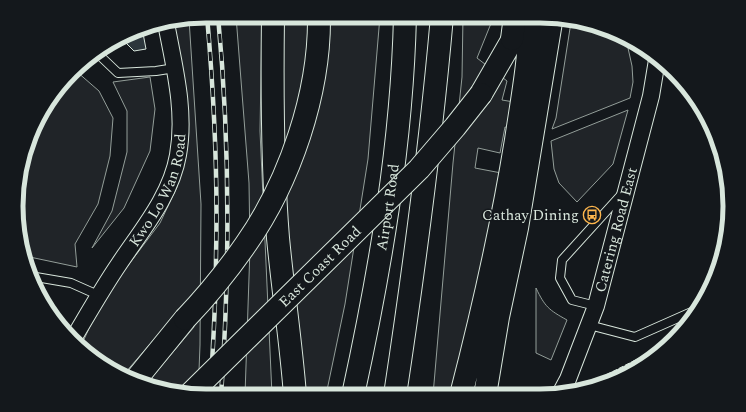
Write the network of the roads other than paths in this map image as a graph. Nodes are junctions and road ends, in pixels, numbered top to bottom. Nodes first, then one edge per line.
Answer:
1 (273, 23) edge
2 (319, 23) edge
3 (404, 23) edge
4 (441, 23) edge
5 (515, 23) edge
6 (522, 23) edge
7 (530, 23) edge
8 (551, 23) edge
9 (167, 28) edge
10 (512, 39) junction
11 (101, 57) edge
12 (656, 65) edge
13 (175, 68) junction
14 (626, 190) junction
15 (38, 277) edge
16 (98, 295) junction
17 (596, 306) junction
18 (688, 314) edge
19 (589, 325) junction
20 (76, 334) edge
21 (138, 376) edge
22 (564, 387) edge
23 (195, 389) edge
24 (294, 389) edge
25 (354, 389) edge
26 (397, 389) edge
27 (462, 389) edge
28 (486, 389) edge

1 - 24 main road
2 - 21 main road, bridge
3 - 25 main road, Airport Road
4 - 26 main road
5 - 10 main road
6 - 10 main road, East Coast Road
7 - 27 main road
8 - 28 main road
9 - 13 street, Kwo Lo Wan Road
10 - 23 main road, East Coast Road, bridge
11 - 13 lane
12 - 14 street, Catering Road East
13 - 16 street, Kwo Lo Wan Road
14 - 17 street, Catering Road East
14 - 17 lane
15 - 16 lane
16 - 20 street, Kwo Lo Wan Road
17 - 19 street, Catering Road East
18 - 19 lane
19 - 22 street, Catering Road East

